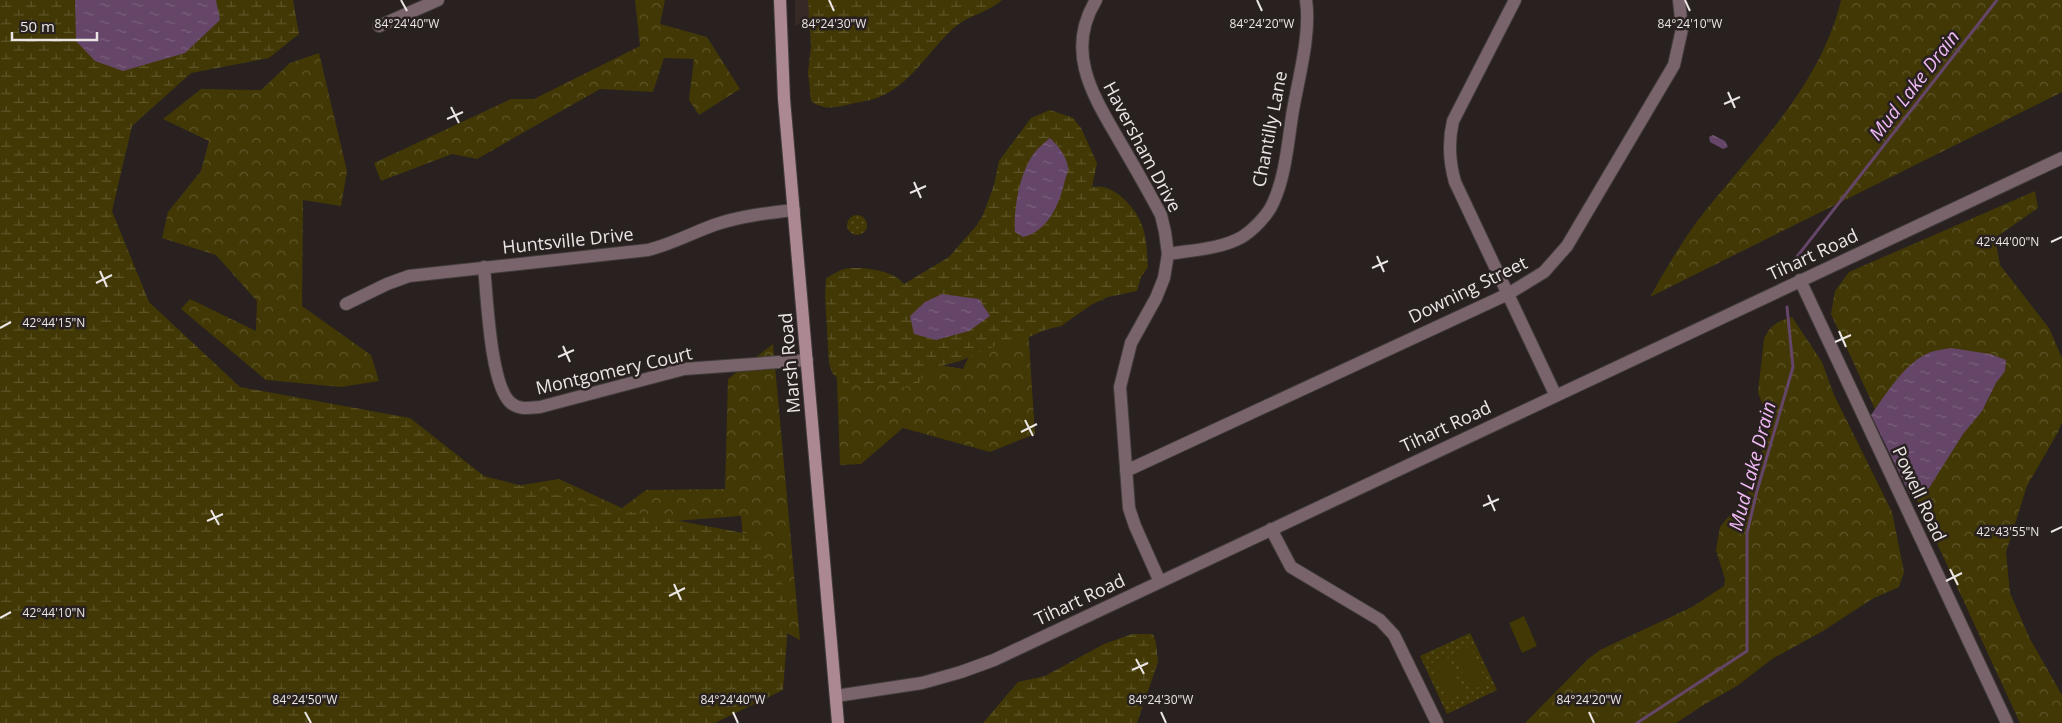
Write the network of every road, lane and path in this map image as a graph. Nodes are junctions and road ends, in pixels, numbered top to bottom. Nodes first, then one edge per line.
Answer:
1 (438, 0) edge
2 (780, 0) edge
3 (1096, 0) edge
4 (1306, 0) edge
5 (1515, 0) edge
6 (1679, 0) edge
7 (378, 26) dead end
8 (2061, 162) edge
9 (794, 210) junction
10 (1168, 254) junction
11 (484, 267) junction
12 (1800, 280) junction
13 (1508, 294) junction
14 (346, 304) dead end
15 (807, 360) junction
16 (1556, 394) junction
17 (1126, 471) junction
18 (1271, 529) junction
19 (1160, 582) junction
20 (836, 696) junction
21 (838, 723) edge
22 (1437, 723) edge
23 (2007, 723) edge

1 - 7 street
2 - 9 main road, Marsh Road
3 - 10 street, Haversham Drive
4 - 10 street, Chantilly Lane
5 - 13 street
6 - 13 street, Downing Street
8 - 12 street, Tihart Road
9 - 11 street, Huntsville Drive
9 - 15 main road, Marsh Road
10 - 17 street, Haversham Drive
11 - 14 street, Huntsville Drive
11 - 15 street, Montgomery Court
12 - 16 street, Tihart Road
12 - 23 street, Powell Road
13 - 16 street
13 - 17 street, Downing Street
15 - 20 main road, Marsh Road
16 - 18 street, Tihart Road
17 - 19 street, Haversham Drive
18 - 19 street, Tihart Road
18 - 22 street
19 - 20 street, Tihart Road
20 - 21 main road, Marsh Road

